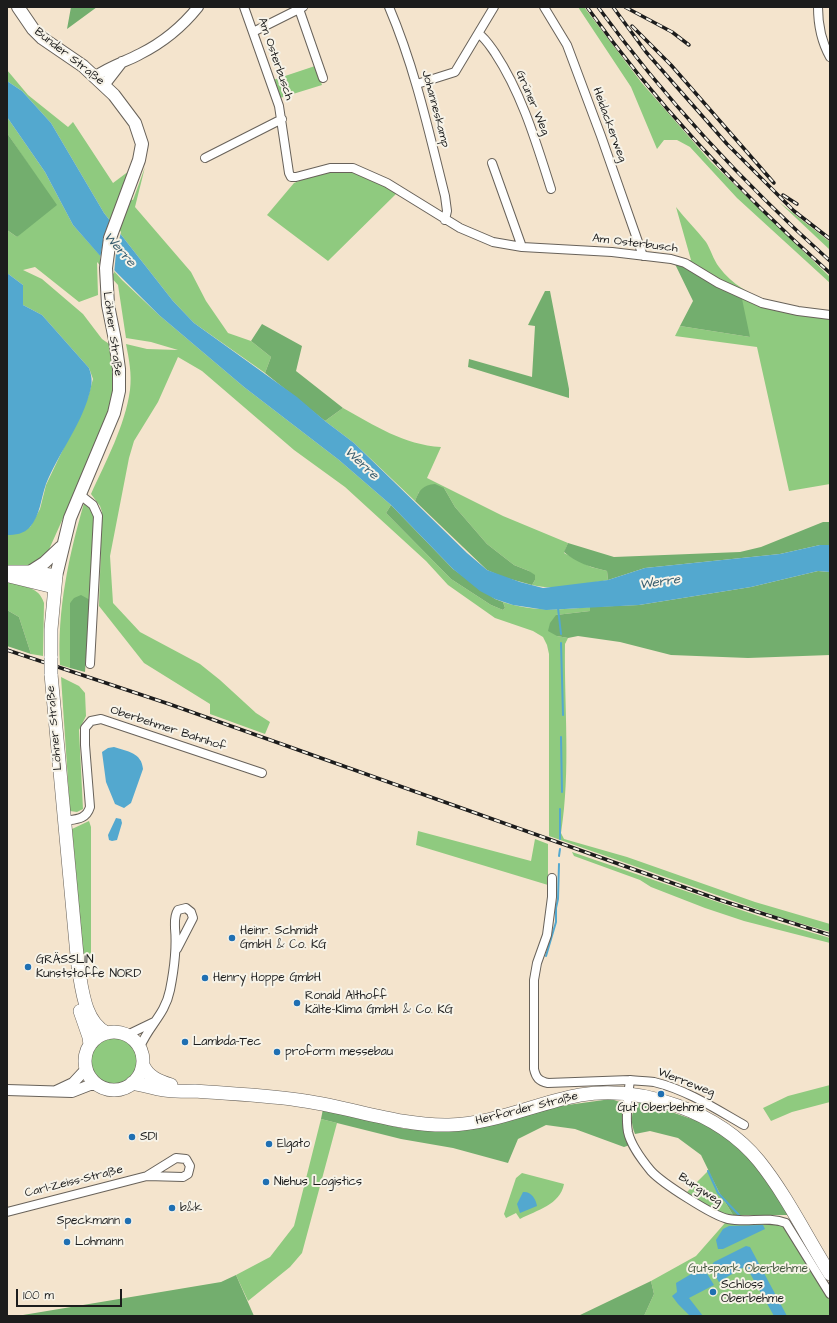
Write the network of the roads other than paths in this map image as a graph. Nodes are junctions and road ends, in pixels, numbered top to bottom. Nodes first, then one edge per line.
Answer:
1 (18, 7) edge
2 (198, 7) edge
3 (244, 7) edge
4 (389, 7) edge
5 (494, 7) edge
6 (544, 7) edge
7 (818, 7) edge
8 (301, 8) edge
9 (253, 32) junction
10 (479, 34) junction
11 (830, 57) edge
12 (323, 78) dead end
13 (100, 80) junction
14 (417, 84) junction
15 (282, 119) junction
16 (205, 158) dead end
17 (492, 163) dead end
18 (551, 188) dead end
19 (445, 220) junction
20 (110, 238) joint
21 (522, 247) junction
22 (643, 256) junction
23 (830, 315) edge
24 (79, 494) junction
25 (62, 546) junction
26 (7, 572) edge
27 (30, 572) junction
28 (7, 576) edge
29 (55, 581) junction
30 (90, 664) dead end
31 (262, 773) dead end
32 (63, 821) junction
33 (552, 878) dead end
34 (176, 948) dead end
35 (78, 966) junction
36 (156, 1021) junction
37 (107, 1033) junction
38 (127, 1035) junction
39 (90, 1045) junction
40 (140, 1047) junction
41 (142, 1065) junction
42 (86, 1069) junction
43 (630, 1080) junction
44 (132, 1083) junction
45 (98, 1085) junction
46 (7, 1090) edge
47 (192, 1091) junction
48 (55, 1092) junction
49 (629, 1095) junction
50 (744, 1125) dead end
51 (147, 1176) junction
52 (7, 1212) edge
53 (830, 1274) edge
54 (830, 1294) edge

1 - 13 main road, Bünder Straße
2 - 13 street
3 - 9 street, Am Osterbusch
4 - 14 street, Johanneskamp
5 - 10 street
6 - 22 street, Heidackerweg
7 - 11 street
8 - 9 street
8 - 12 street
9 - 15 street, Am Osterbusch
10 - 14 street
10 - 18 street, Grüner Weg
13 - 20 main road, Bünder Straße
14 - 19 street, Johanneskamp
15 - 16 street, Am Osterbusch
15 - 19 street, Am Osterbusch
17 - 21 street
19 - 21 street, Am Osterbusch
20 - 24 main road, Löhner Straße
21 - 22 street, Am Osterbusch
22 - 23 street, Am Osterbusch
24 - 25 main road, Löhner Straße
24 - 30 street
25 - 27 main road
25 - 29 main road, Löhner Straße
26 - 27 main road
27 - 29 main road
28 - 29 main road
29 - 32 main road, Löhner Straße, bridge
31 - 32 street, Oberbehmer Bahnhof
32 - 35 main road, Löhner Straße
33 - 43 street, Werreweg
34 - 36 street
35 - 37 main road, Löhner Straße
35 - 39 main road, Löhner Straße
36 - 38 street
36 - 40 street
37 - 38 main road
37 - 39 main road
38 - 40 main road
39 - 42 main road
40 - 41 main road
41 - 44 main road
41 - 47 main road, Herforder Straße
42 - 45 main road
42 - 48 street
43 - 49 street
43 - 50 street, Werreweg
44 - 45 main road
44 - 47 main road, Herforder Straße
45 - 48 street
46 - 48 street
47 - 49 main road, Herforder Straße
49 - 53 main road, Herforder Straße
49 - 54 street, Burgweg
51 - 51 street, Carl-Zeiss-Straße
51 - 52 street, Carl-Zeiss-Straße

